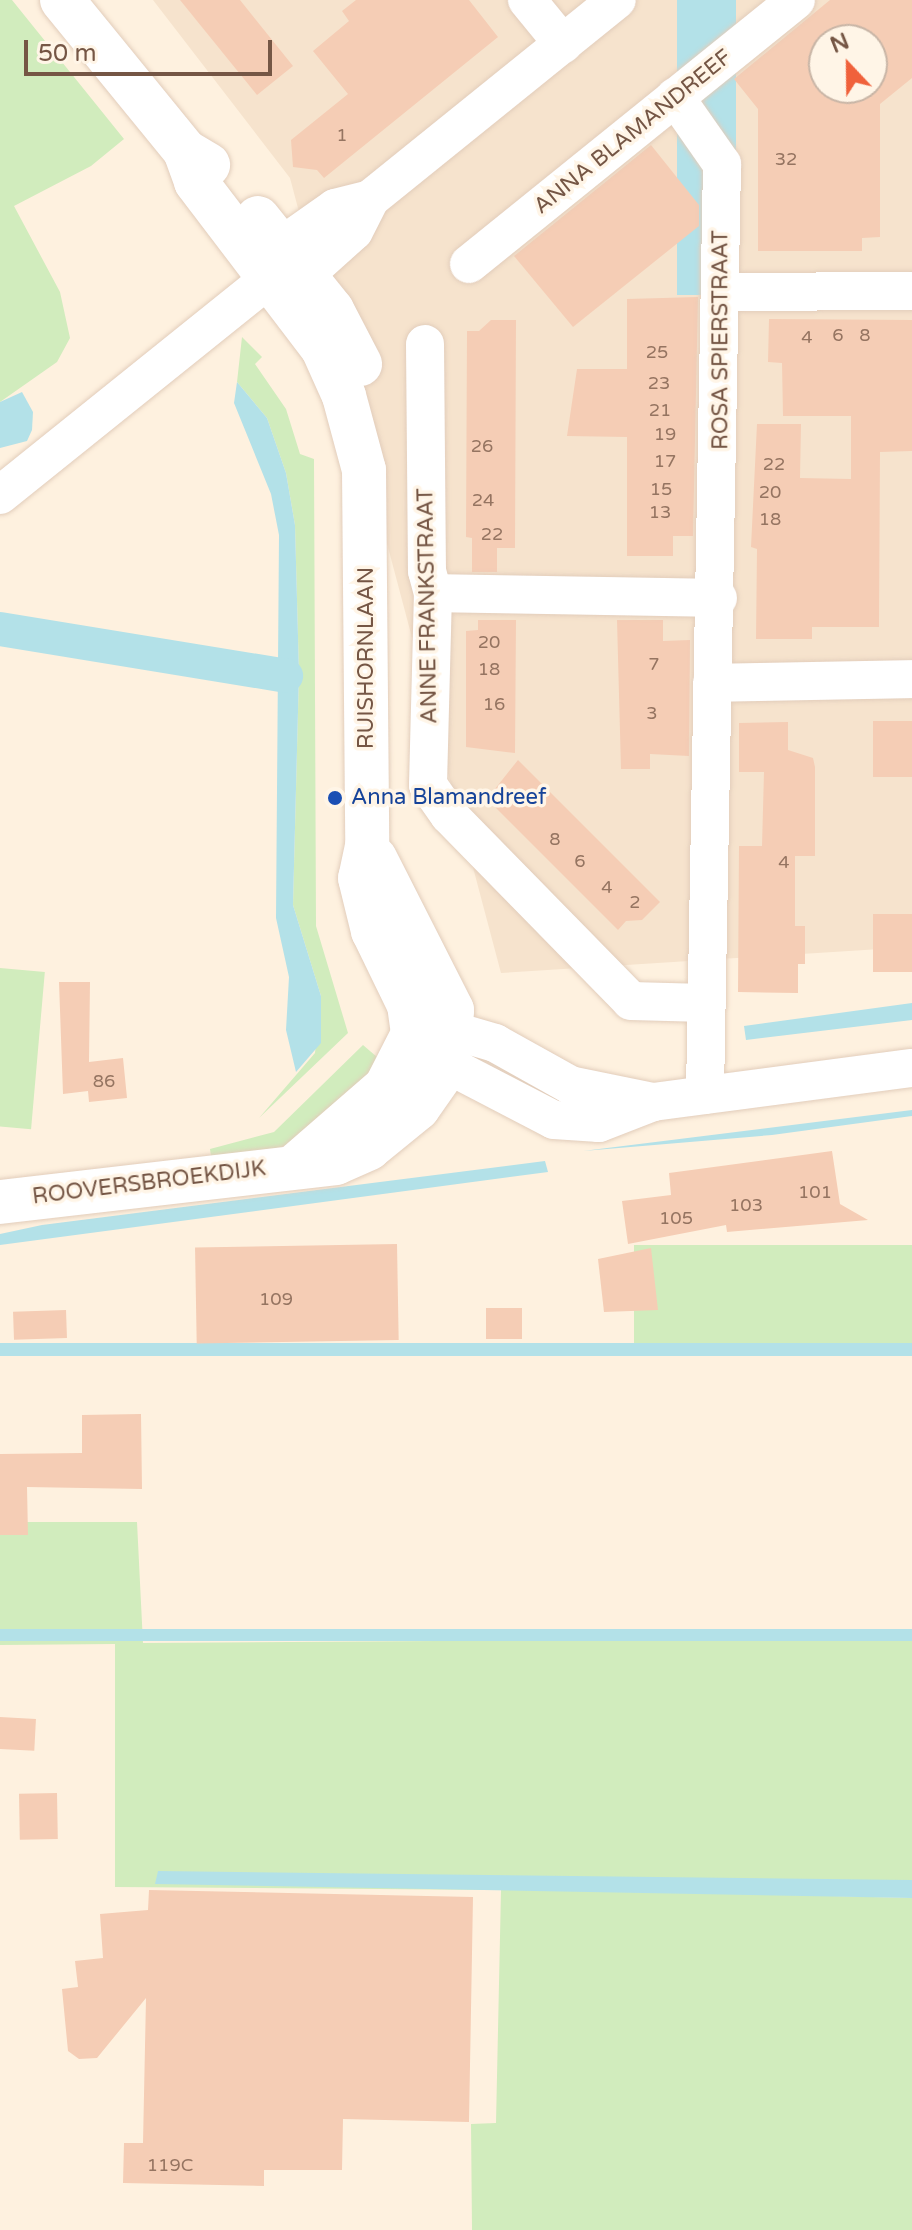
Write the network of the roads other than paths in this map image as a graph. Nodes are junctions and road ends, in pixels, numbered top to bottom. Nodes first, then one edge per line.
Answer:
1 (62, 0) edge
2 (527, 0) edge
3 (617, 0) edge
4 (796, 0) edge
5 (563, 44) junction
6 (675, 97) junction
7 (469, 264) dead end
8 (285, 266) junction
9 (912, 291) edge
10 (723, 292) junction
11 (425, 344) dead end
12 (0, 495) edge
13 (433, 593) junction
14 (718, 598) junction
15 (912, 679) edge
16 (712, 683) junction
17 (705, 1003) junction
18 (438, 1043) junction
19 (912, 1068) edge
20 (516, 1077) dead end
21 (552, 1093) dead end
22 (705, 1095) junction
23 (0, 1202) edge

1 - 8 main road, RUISHORNLAAN
2 - 5 street
3 - 5 street
4 - 6 street, ANNA BLAMANDREEF
5 - 8 street
6 - 7 street, ANNA BLAMANDREEF
6 - 10 street, ROSA SPIERSTRAAT
8 - 12 street
8 - 18 main road, RUISHORNLAAN
9 - 10 street
10 - 14 street, ROSA SPIERSTRAAT
11 - 13 street, ANNE FRANKSTRAAT
13 - 14 street
13 - 17 street, ANNE FRANKSTRAAT
14 - 16 street, ROSA SPIERSTRAAT
15 - 16 street
16 - 17 street, ROSA SPIERSTRAAT
17 - 22 street, ROSA SPIERSTRAAT
18 - 22 street
18 - 23 main road, ROOVERSBROEKDIJK
19 - 22 street
20 - 21 street

